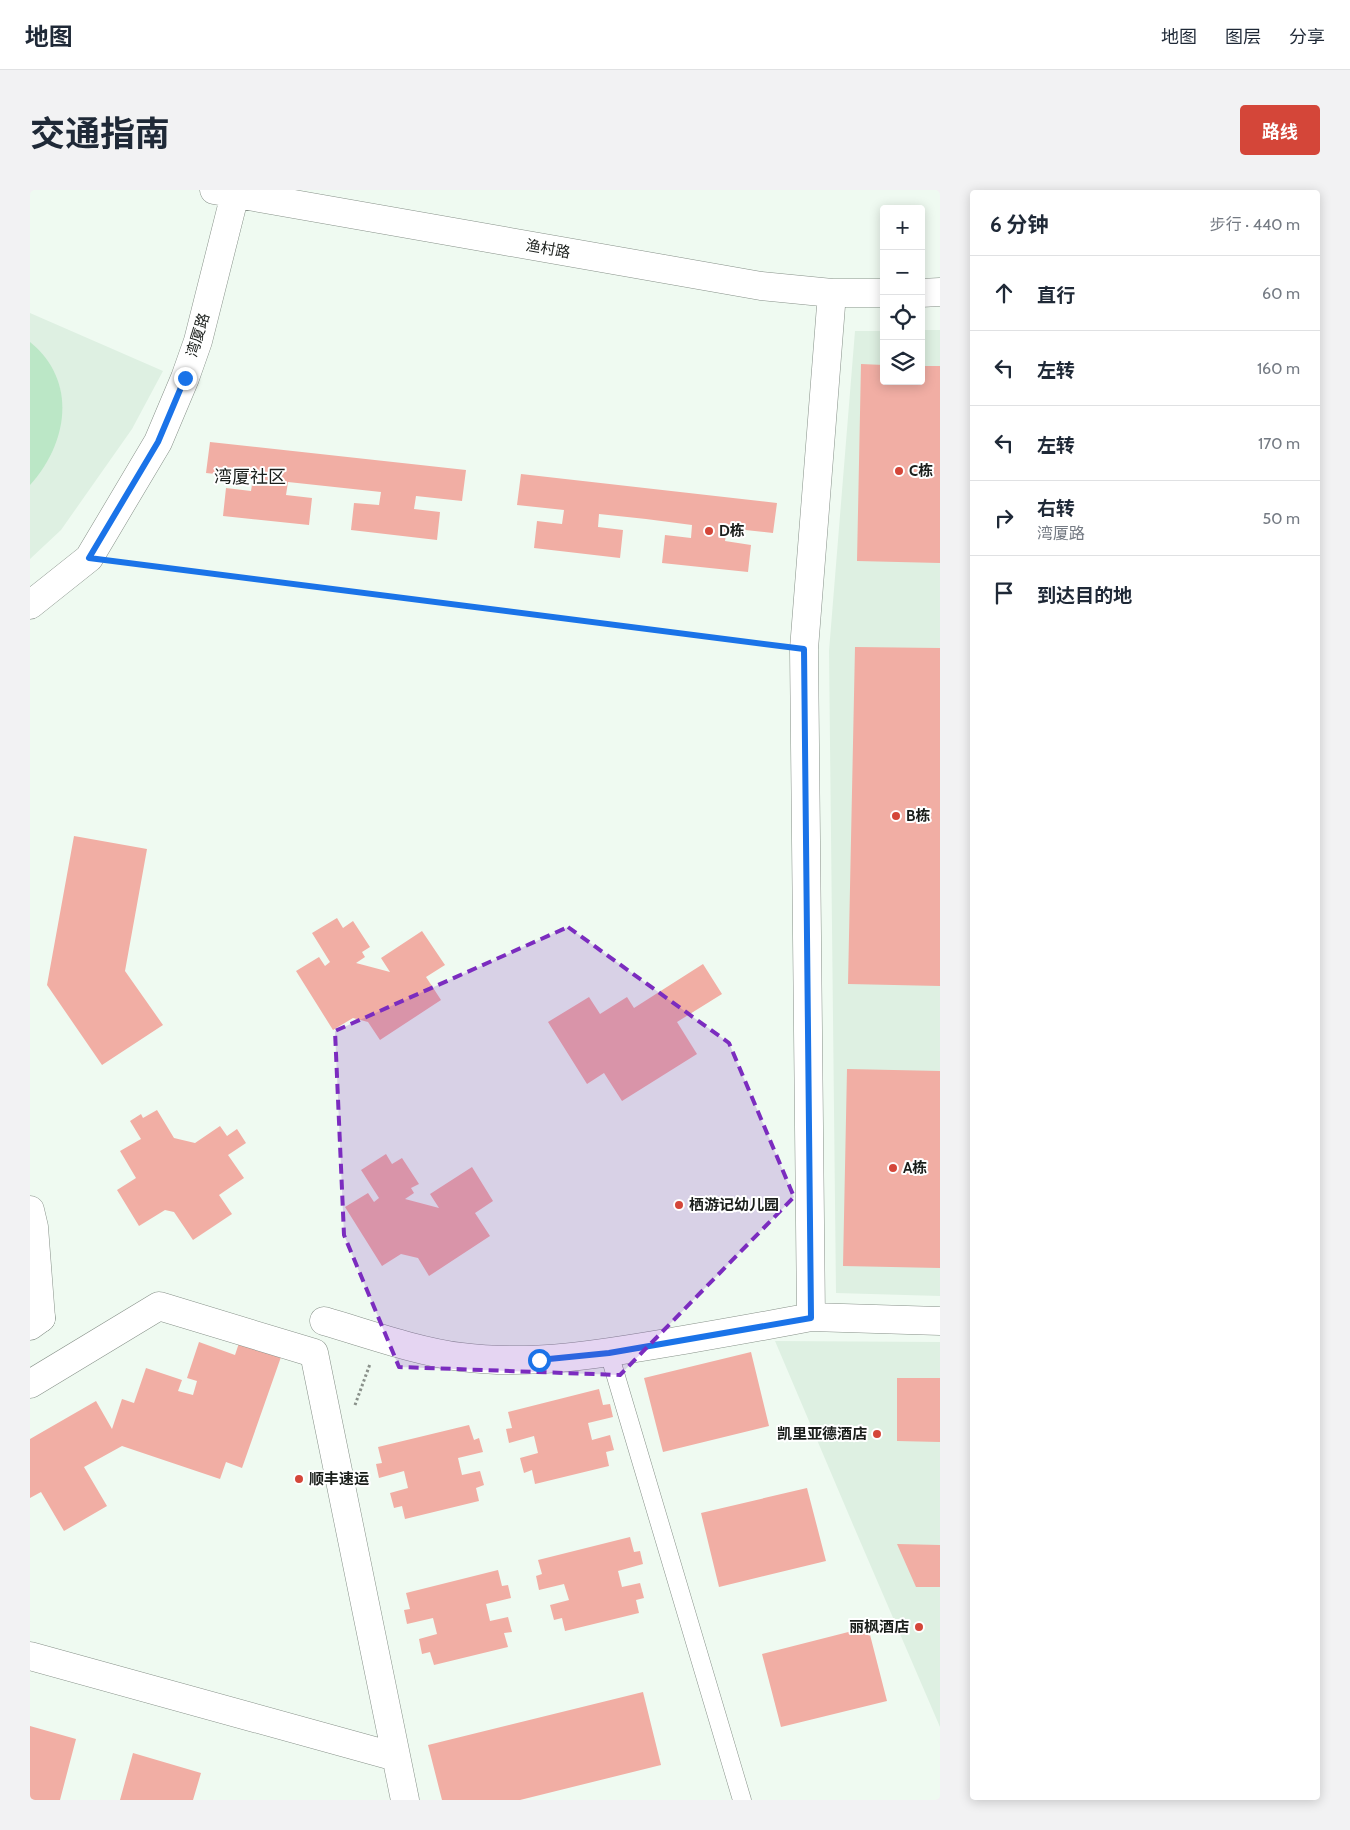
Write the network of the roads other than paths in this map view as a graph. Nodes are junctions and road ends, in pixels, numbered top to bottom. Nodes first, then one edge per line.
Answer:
1 (225, 192) edge
2 (925, 292) edge
3 (940, 292) edge
4 (832, 293) junction
5 (880, 293) edge
6 (30, 605) edge
7 (30, 1210) edge
8 (811, 1318) junction
9 (324, 1321) dead end
10 (940, 1321) edge
11 (36, 1322) edge
12 (609, 1353) junction
13 (30, 1384) edge
14 (30, 1656) edge
15 (396, 1757) junction
16 (405, 1800) edge
17 (742, 1800) edge

1 - 4 street, 渔村路
1 - 6 street, 湾厦路
2 - 3 street
4 - 5 street, 渔村路
4 - 8 street
7 - 11 street
8 - 10 street
8 - 12 street
9 - 12 street
12 - 17 lane
13 - 15 street
14 - 15 street
15 - 16 street

